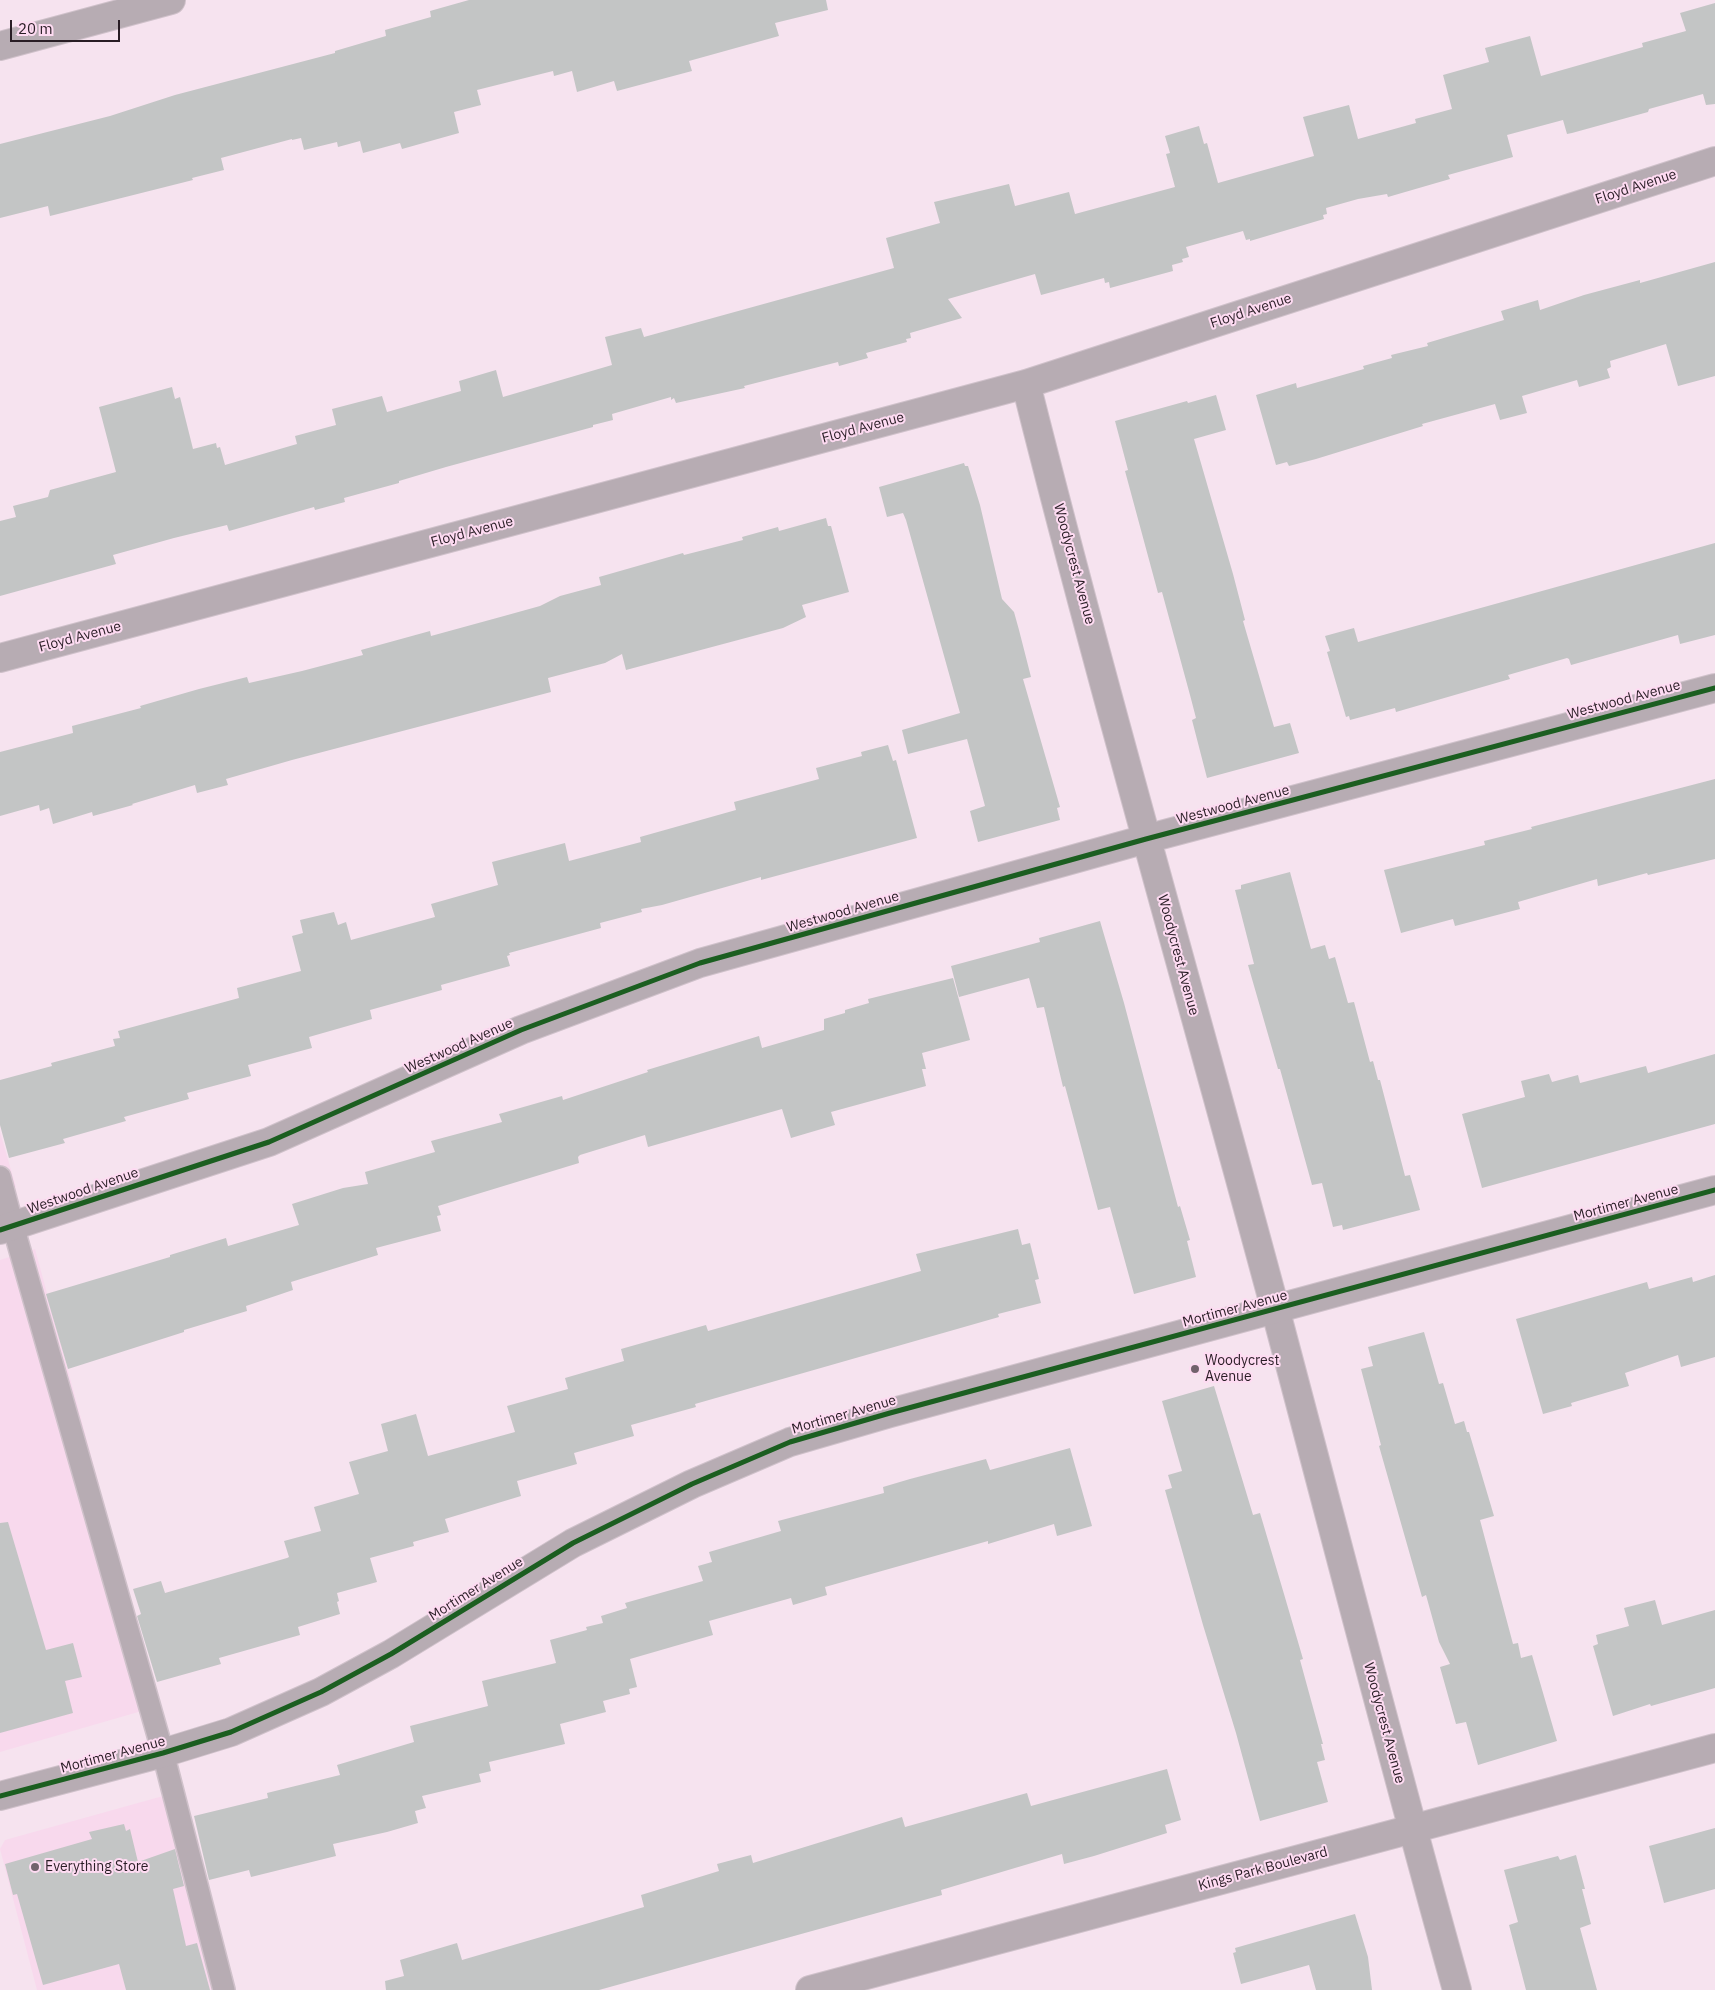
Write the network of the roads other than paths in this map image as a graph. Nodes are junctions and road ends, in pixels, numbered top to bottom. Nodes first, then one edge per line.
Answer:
1 (171, 0) edge
2 (0, 46) edge
3 (1715, 161) edge
4 (1026, 384) junction
5 (0, 658) edge
6 (1715, 688) edge
7 (1146, 839) junction
8 (0, 1177) edge
9 (1715, 1190) edge
10 (6, 1228) edge
11 (1275, 1310) junction
12 (1715, 1748) edge
13 (164, 1753) junction
14 (0, 1796) edge
15 (1412, 1829) junction
16 (224, 1990) edge
17 (810, 1990) edge
18 (1457, 1990) edge

1 - 2 street
3 - 4 street, Floyd Avenue
4 - 5 street, Floyd Avenue
4 - 7 street, Woodycrest Avenue
6 - 7 street, Westwood Avenue
7 - 10 street, Westwood Avenue
7 - 11 street, Woodycrest Avenue
8 - 10 lane
9 - 11 street, Mortimer Avenue
10 - 13 lane
11 - 13 street, Mortimer Avenue
11 - 15 street, Woodycrest Avenue
12 - 15 street, Kings Park Boulevard
13 - 14 street, Mortimer Avenue
13 - 16 lane
15 - 17 street, Kings Park Boulevard
15 - 18 street, Woodycrest Avenue

